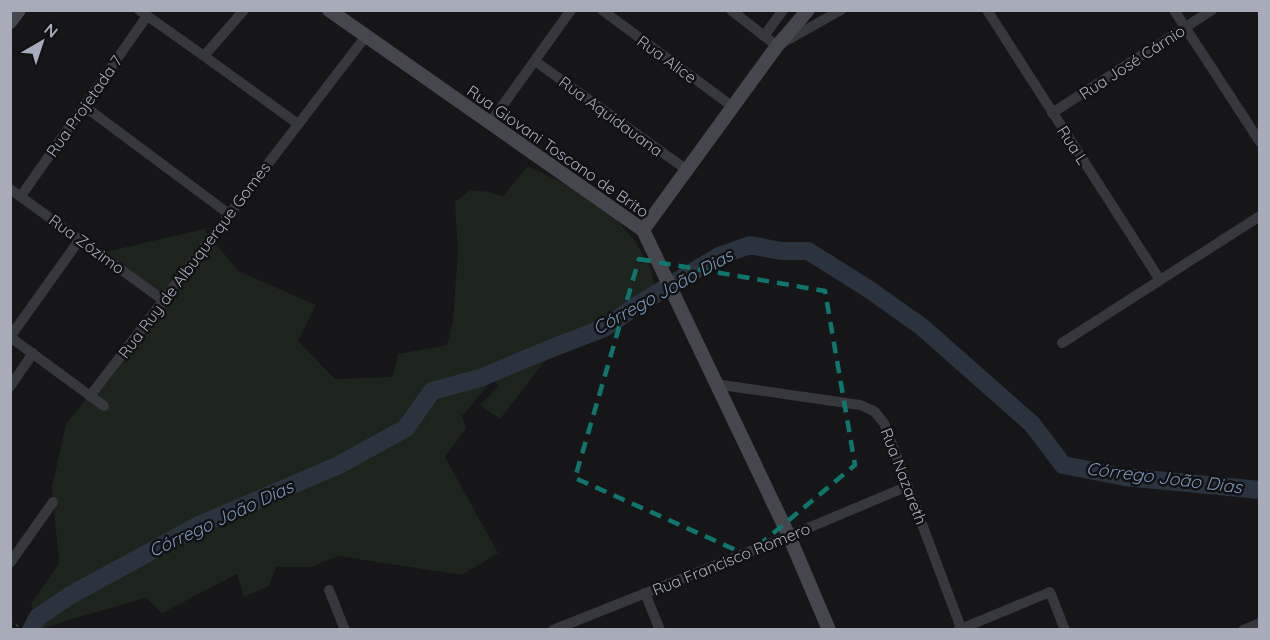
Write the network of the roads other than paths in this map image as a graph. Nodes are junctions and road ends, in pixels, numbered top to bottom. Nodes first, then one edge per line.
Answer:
1 (19, 10) edge
2 (244, 10) edge
3 (329, 10) edge
4 (571, 10) edge
5 (602, 10) edge
6 (732, 10) edge
7 (783, 10) edge
8 (808, 10) edge
9 (841, 10) edge
10 (987, 10) edge
11 (1174, 10) edge
12 (1212, 10) edge
13 (143, 13) edge
14 (10, 22) edge
15 (1185, 28) junction
16 (366, 36) junction
17 (764, 36) junction
18 (777, 46) junction
19 (204, 56) junction
20 (535, 61) junction
21 (84, 106) junction
22 (733, 107) junction
23 (1052, 113) junction
24 (490, 123) junction
25 (298, 124) junction
26 (1260, 142) edge
27 (687, 171) junction
28 (10, 189) edge
29 (21, 196) junction
30 (229, 214) junction
31 (1260, 216) edge
32 (643, 230) junction
33 (80, 239) junction
34 (1160, 280) junction
35 (164, 300) junction
36 (10, 337) edge
37 (1062, 344) dead end
38 (33, 353) junction
39 (716, 384) junction
40 (10, 387) edge
41 (90, 396) junction
42 (104, 406) dead end
43 (908, 486) junction
44 (53, 502) dead end
45 (789, 536) junction
46 (10, 563) edge
47 (329, 590) dead end
48 (645, 593) junction
49 (1260, 623) edge
50 (960, 629) edge
51 (345, 630) edge
52 (553, 630) edge
53 (660, 630) edge
54 (829, 630) edge
55 (1065, 630) edge
56 (1243, 630) edge

1 - 14 main road
2 - 19 street
3 - 16 main road, Rua Giovani Toscano de Brito
4 - 20 street
5 - 22 street, Rua Alice
6 - 17 street
7 - 17 street
8 - 18 main road
9 - 18 street
10 - 23 street, Rua L
11 - 15 street
12 - 15 street, Rua José Cárnio
13 - 19 street
13 - 21 street, Rua Projetada 7
15 - 23 street, Rua José Cárnio
15 - 26 street
16 - 24 main road, Rua Giovani Toscano de Brito
16 - 25 street, Rua Ruy de Albuquerque Gomes
17 - 18 street
18 - 22 main road
19 - 25 street
20 - 24 street
20 - 27 street, Rua Aquidauana
21 - 29 street, Rua Projetada 7
21 - 30 street
22 - 27 main road
23 - 34 street, Rua L
24 - 32 main road, Rua Giovani Toscano de Brito
25 - 30 street, Rua Ruy de Albuquerque Gomes
27 - 32 main road
28 - 29 street, Rua Zózimo
29 - 33 street, Rua Zózimo
30 - 35 street, Rua Ruy de Albuquerque Gomes
31 - 34 street
32 - 39 main road, Rua Giovani Toscano de Brito
33 - 35 street, Rua Zózimo
33 - 36 street
34 - 37 street
35 - 41 street, Rua Ruy de Albuquerque Gomes
36 - 38 street
38 - 40 street
38 - 41 street
39 - 43 street, Rua Nazareth
39 - 45 main road, Rua Giovani Toscano de Brito
41 - 42 street
43 - 45 street, Rua Francisco Romero
43 - 50 street, Rua Nazareth
44 - 46 street
45 - 48 street, Rua Francisco Romero
45 - 54 main road, Rua Giovani Toscano de Brito
47 - 51 street
48 - 52 street, Rua Francisco Romero
48 - 53 street
49 - 56 street
50 - 55 street

